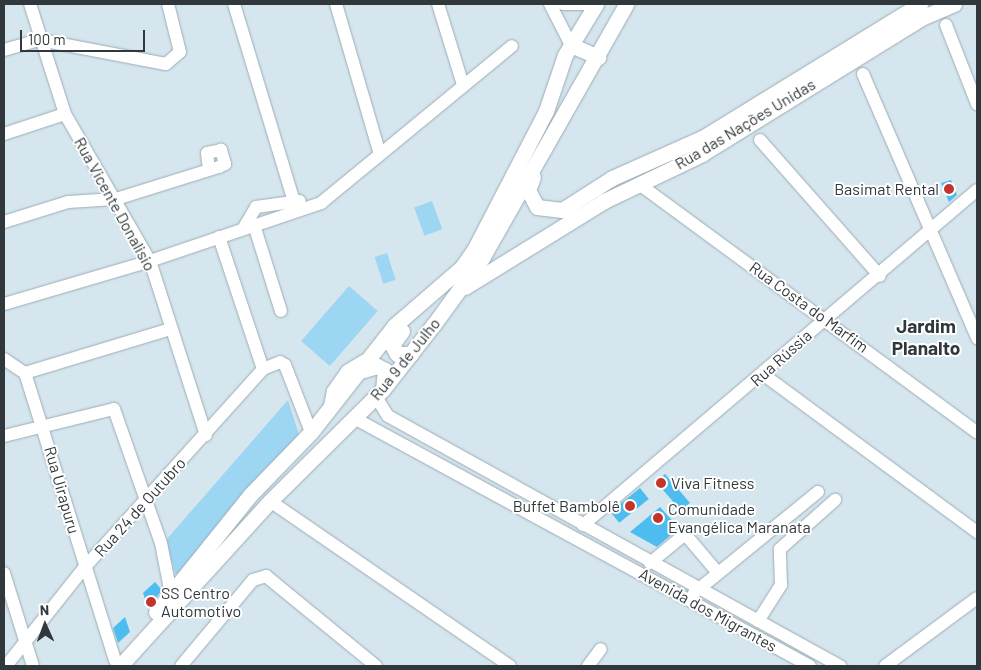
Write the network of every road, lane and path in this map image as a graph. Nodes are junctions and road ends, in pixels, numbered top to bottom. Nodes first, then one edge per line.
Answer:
1 (30, 4) edge
2 (168, 4) edge
3 (234, 4) edge
4 (336, 4) edge
5 (438, 4) edge
6 (550, 4) edge
7 (562, 4) edge
8 (587, 4) edge
9 (596, 4) edge
10 (626, 4) edge
11 (920, 4) edge
12 (954, 4) edge
13 (946, 25) dead end
14 (40, 40) junction
15 (572, 45) junction
16 (512, 46) dead end
17 (4, 50) edge
18 (598, 57) junction
19 (863, 74) dead end
20 (463, 85) junction
21 (977, 104) edge
22 (65, 114) junction
23 (4, 134) edge
24 (549, 139) junction
25 (760, 140) dead end
26 (380, 154) junction
27 (209, 170) dead end
28 (639, 184) junction
29 (977, 190) edge
30 (116, 199) junction
31 (296, 206) junction
32 (4, 222) edge
33 (248, 227) junction
34 (931, 228) junction
35 (219, 237) junction
36 (150, 261) junction
37 (462, 267) junction
38 (880, 276) junction
39 (460, 290) junction
40 (4, 304) edge
41 (281, 311) dead end
42 (826, 319) junction
43 (170, 329) junction
44 (977, 338) edge
45 (411, 354) junction
46 (4, 358) edge
47 (364, 365) junction
48 (263, 369) junction
49 (25, 373) junction
50 (764, 375) junction
51 (347, 385) junction
52 (379, 393) junction
53 (330, 406) junction
54 (354, 418) junction
55 (44, 427) junction
56 (310, 432) junction
57 (977, 432) edge
58 (206, 435) junction
59 (4, 436) edge
60 (291, 454) junction
61 (818, 492) dead end
62 (509, 500) junction
63 (835, 500) dead end
64 (145, 501) junction
65 (270, 501) junction
66 (578, 522) junction
67 (977, 532) edge
68 (607, 555) junction
69 (650, 563) junction
70 (84, 568) junction
71 (167, 568) junction
72 (4, 573) edge
73 (718, 573) junction
74 (187, 585) junction
75 (699, 590) junction
76 (172, 594) junction
77 (977, 598) edge
78 (736, 610) junction
79 (725, 620) junction
80 (762, 623) junction
81 (755, 636) junction
82 (24, 638) junction
83 (601, 649) dead end
84 (115, 664) edge
85 (6, 666) edge
86 (33, 666) edge
87 (181, 666) edge
88 (376, 666) edge
89 (510, 666) edge
90 (588, 666) edge
91 (810, 666) edge
92 (840, 666) edge
93 (885, 666) edge

1 - 14 street, Rua Vicente Donalisio
2 - 14 street
3 - 31 street
4 - 26 street
5 - 20 street
6 - 15 street
7 - 8 street
9 - 15 main road, Rua 9 de Julho
10 - 18 main road, Rua 9 de Julho
11 - 24 main road, Rua das Nações Unidas
12 - 28 main road, Rua das Nações Unidas
13 - 21 street
14 - 17 street
14 - 22 street, Rua Vicente Donalisio
15 - 18 main road
15 - 37 main road, Rua 9 de Julho
16 - 20 street
18 - 24 main road, Rua 9 de Julho
19 - 34 street
20 - 26 street
22 - 23 street
22 - 30 street, Rua Vicente Donalisio
24 - 39 main road, Rua 9 de Julho
25 - 38 street
26 - 31 street
27 - 30 street
28 - 39 main road, Rua das Nações Unidas
28 - 42 street, Rua Costa do Marfim
29 - 34 street, Rua Rússia
30 - 32 street
30 - 36 street, Rua Vicente Donalisio
31 - 33 street
33 - 35 street
33 - 41 street
34 - 38 street, Rua Rússia
34 - 44 street
35 - 36 street
35 - 48 street
36 - 40 street
36 - 43 street, Rua Vicente Donalisio
37 - 45 main road
37 - 47 main road, Rua 9 de Julho
38 - 42 street, Rua Rússia
39 - 45 main road, Rua 9 de Julho
42 - 50 street, Rua Rússia
42 - 57 street, Rua Costa do Marfim
43 - 49 street
43 - 58 street, Rua Vicente Donalisio
45 - 52 main road, Rua 9 de Julho
46 - 49 street
47 - 51 main road, Rua 9 de Julho
47 - 52 main road
47 - 53 street
48 - 56 street
48 - 58 street, Rua 24 de Outubro
49 - 55 street, Rua Uirapuru
50 - 66 street, Rua Rússia
50 - 67 street
51 - 53 main road, Rua 9 de Julho
51 - 54 main road
52 - 54 main road, Rua 9 de Julho
52 - 66 street, Avenida dos Migrantes
53 - 56 main road, Rua 9 de Julho
54 - 62 street, Avenida dos Migrantes
54 - 65 main road, Rua 9 de Julho
55 - 59 street
55 - 64 street
55 - 70 street, Rua Uirapuru
56 - 60 main road, Rua 9 de Julho
58 - 64 street, Rua 24 de Outubro
60 - 65 main road
60 - 74 main road, Rua 9 de Julho
61 - 73 street
62 - 66 street, Avenida dos Migrantes
62 - 68 street, Avenida dos Migrantes
63 - 80 street
64 - 70 street, Rua 24 de Outubro
64 - 71 street
65 - 74 main road, Rua 9 de Julho
65 - 89 street
66 - 69 street, Avenida dos Migrantes
68 - 75 street, Avenida dos Migrantes
68 - 79 street, Avenida dos Migrantes
69 - 73 street
69 - 75 street, Avenida dos Migrantes
70 - 82 street, Rua 24 de Outubro
70 - 84 street, Rua Uirapuru
71 - 74 street
71 - 76 street
72 - 82 street
73 - 75 street
74 - 76 main road, Rua 9 de Julho
74 - 84 main road, Rua 9 de Julho
75 - 78 street, Avenida dos Migrantes
76 - 84 main road, Rua 9 de Julho
77 - 93 street
78 - 79 street
78 - 80 street, Avenida dos Migrantes
79 - 81 street, Avenida dos Migrantes
80 - 81 street
80 - 92 street, Avenida dos Migrantes
81 - 91 street, Avenida dos Migrantes
82 - 85 street, Rua 24 de Outubro
82 - 86 street
83 - 90 street
87 - 88 street

